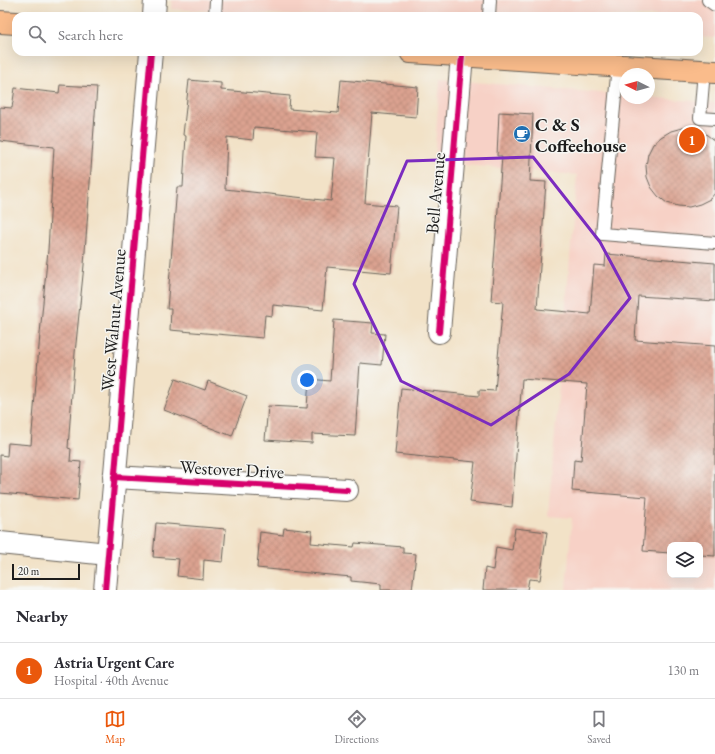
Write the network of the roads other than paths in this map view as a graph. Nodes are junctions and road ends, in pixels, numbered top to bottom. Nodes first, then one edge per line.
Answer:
1 (155, 0) edge
2 (216, 0) edge
3 (490, 0) edge
4 (708, 0) edge
5 (715, 5) edge
6 (154, 12) edge
7 (215, 12) edge
8 (489, 12) edge
9 (0, 22) edge
10 (12, 23) edge
11 (151, 56) edge
12 (462, 56) edge
13 (498, 56) edge
14 (618, 66) junction
15 (710, 71) edge
16 (715, 119) edge
17 (715, 243) edge
18 (439, 332) dead end
19 (114, 477) junction
20 (347, 490) dead end
21 (0, 544) edge
22 (108, 554) junction
23 (105, 590) edge

1 - 6 street
2 - 7 lane
3 - 8 lane
4 - 5 lane
9 - 10 main road
11 - 19 street, West Walnut Avenue
12 - 18 street, Bell Avenue
13 - 14 main road
14 - 15 main road
14 - 17 lane
15 - 16 lane
19 - 20 street, Westover Drive
19 - 22 street, West Walnut Avenue
21 - 22 street
22 - 23 street, West Walnut Avenue

